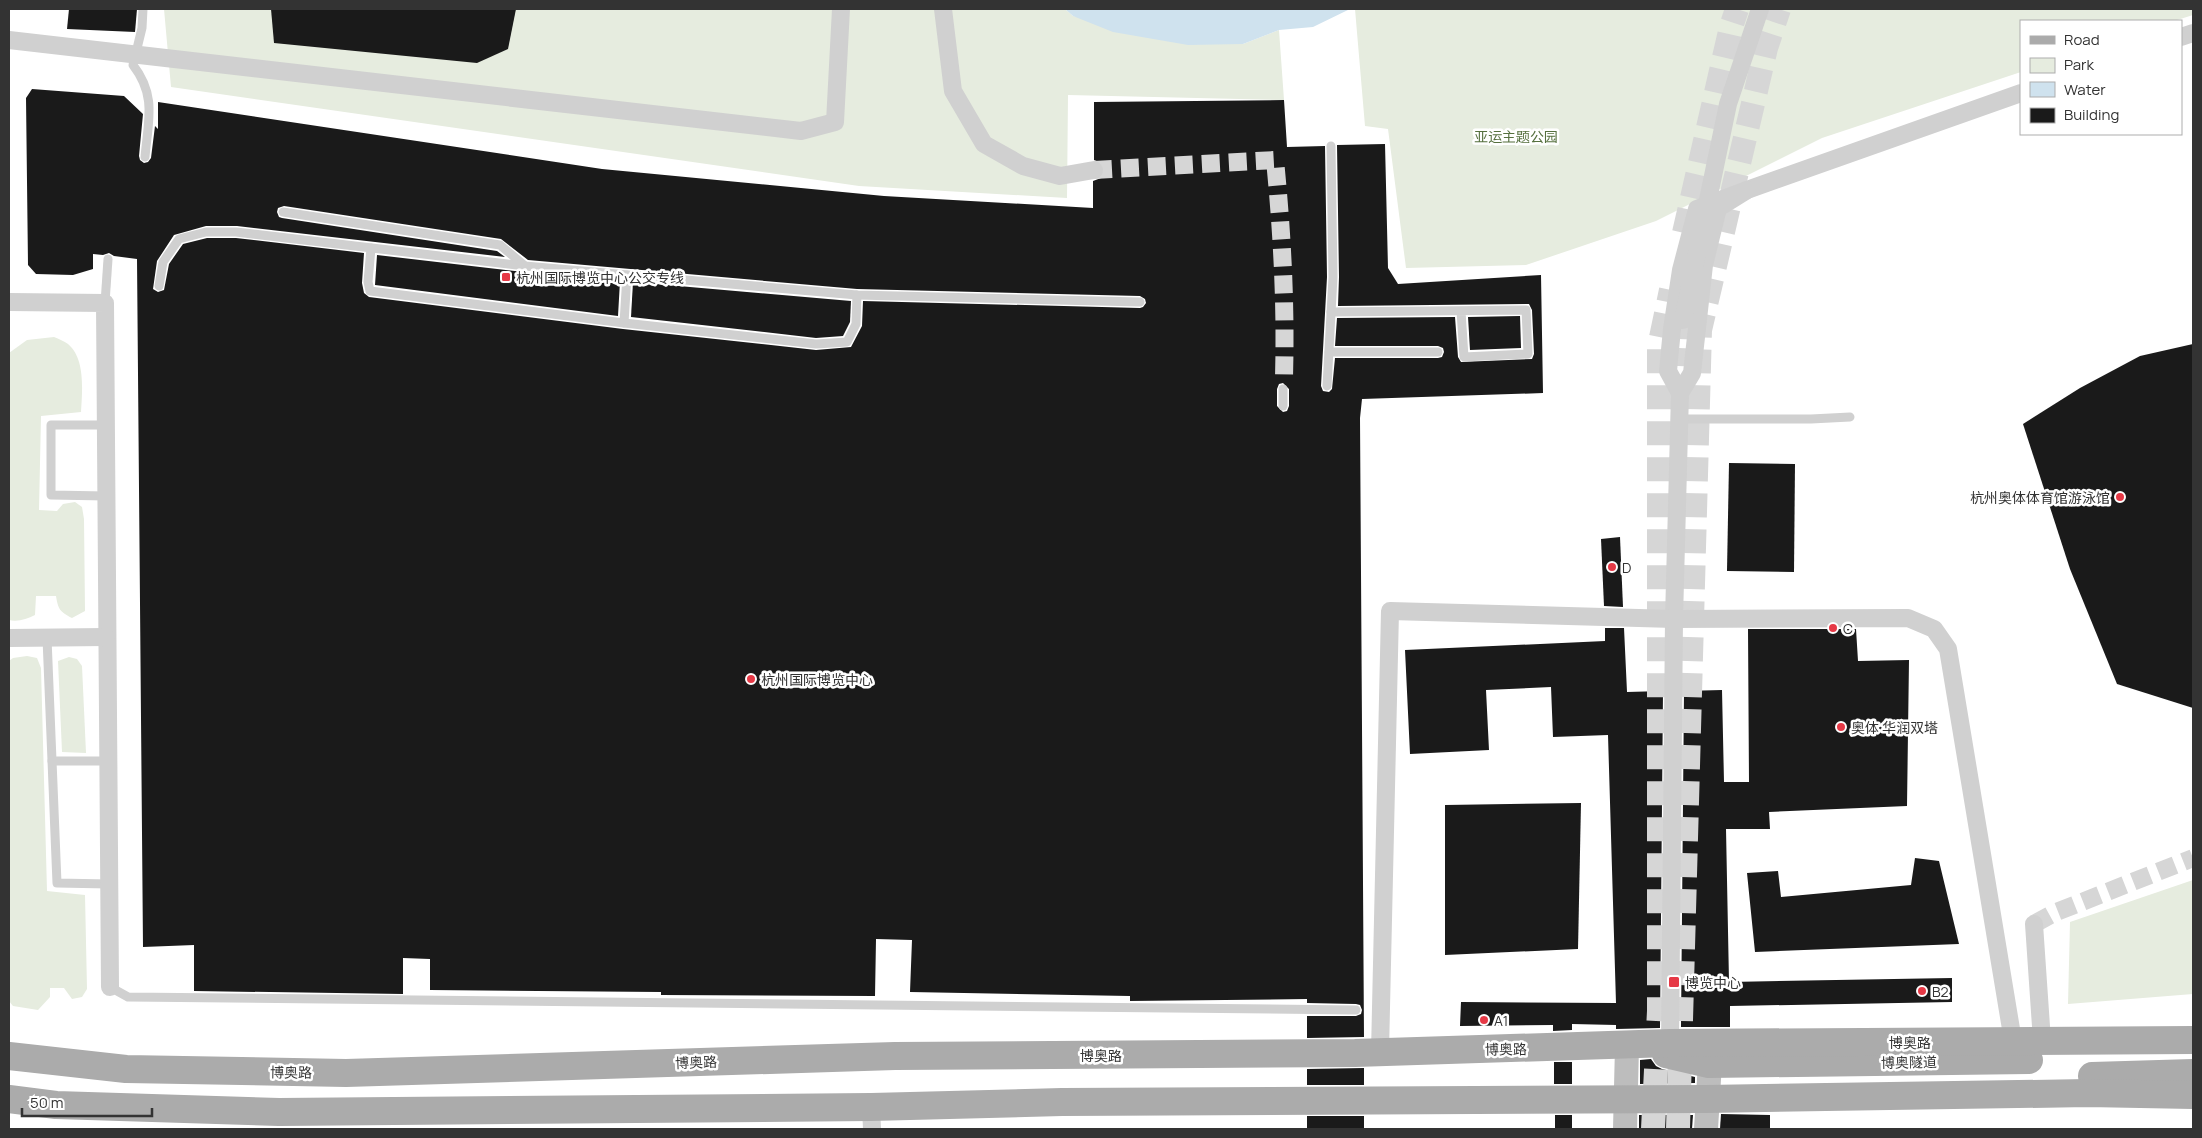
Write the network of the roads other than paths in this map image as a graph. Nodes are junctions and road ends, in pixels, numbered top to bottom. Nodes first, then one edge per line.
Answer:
1 (143, 9) edge
2 (841, 9) edge
3 (943, 9) edge
4 (1760, 9) edge
5 (9, 40) edge
6 (137, 54) junction
7 (2020, 93) edge
8 (1331, 146) dead end
9 (145, 157) dead end
10 (1094, 170) tunnel mouth
11 (1747, 190) junction
12 (283, 212) dead end
13 (371, 248) junction
14 (108, 258) dead end
15 (525, 266) junction
16 (627, 275) junction
17 (159, 286) dead end
18 (858, 295) junction
19 (9, 302) edge
20 (1140, 302) dead end
21 (105, 303) junction
22 (1461, 311) junction
23 (1331, 312) junction
24 (1683, 320) tunnel mouth
25 (624, 323) junction
26 (1329, 352) junction
27 (1438, 352) dead end
28 (1327, 386) dead end
29 (1283, 388) tunnel mouth
30 (1680, 392) junction
31 (1283, 406) dead end
32 (1850, 417) dead end
33 (1679, 420) junction
34 (105, 425) junction
35 (106, 496) junction
36 (1674, 619) junction
37 (106, 637) junction
38 (9, 638) edge
39 (47, 638) junction
40 (52, 761) junction
41 (108, 761) junction
42 (109, 884) junction
43 (2034, 924) dead end
44 (110, 987) joint
45 (1356, 1010) dead end
46 (2193, 1040) edge
47 (2013, 1041) junction
48 (2042, 1041) junction
49 (1670, 1043) junction
50 (1627, 1046) junction
51 (1380, 1052) junction
52 (1710, 1053) junction
53 (9, 1056) edge
54 (2193, 1058) edge
55 (2193, 1073) edge
56 (1950, 1095) junction
57 (2193, 1095) edge
58 (1626, 1098) junction
59 (9, 1099) edge
60 (1706, 1099) junction
61 (872, 1118) edge
62 (1625, 1129) edge
63 (1706, 1129) edge

1 - 6 lane
2 - 6 street
3 - 10 street
4 - 24 street, bridge
5 - 6 street
6 - 9 lane
7 - 11 street
8 - 23 lane
11 - 30 street
11 - 30 street
12 - 15 lane
13 - 15 lane
13 - 17 lane
13 - 25 lane
14 - 21 lane
15 - 16 lane
16 - 18 lane
16 - 25 lane
18 - 20 lane
18 - 25 lane
19 - 21 street
21 - 34 street
22 - 22 lane
22 - 23 lane
23 - 26 lane
26 - 27 lane
26 - 28 lane
29 - 31 lane
30 - 33 street
32 - 33 lane
33 - 36 street
34 - 35 street
34 - 35 lane
35 - 37 street
36 - 47 street
36 - 49 street
36 - 51 street
37 - 39 street
37 - 41 street
38 - 39 street
39 - 40 lane
40 - 41 lane
40 - 42 lane
41 - 42 street
42 - 44 street
43 - 48 street
44 - 45 lane
46 - 48 main road, 博奥路
47 - 48 main road, 博奥路
47 - 52 main road, 博奥路
49 - 50 main road, 博奥路
49 - 52 main road, 博奥路
50 - 51 main road, 博奥路
50 - 52 main road, 博奥隧道
50 - 58 main road
51 - 53 main road, 博奥路
52 - 54 main road, 博奥隧道
52 - 60 main road
55 - 56 main road
56 - 57 main road
56 - 60 main road
58 - 60 main road
58 - 61 main road
58 - 62 main road
59 - 61 main road
60 - 63 main road

